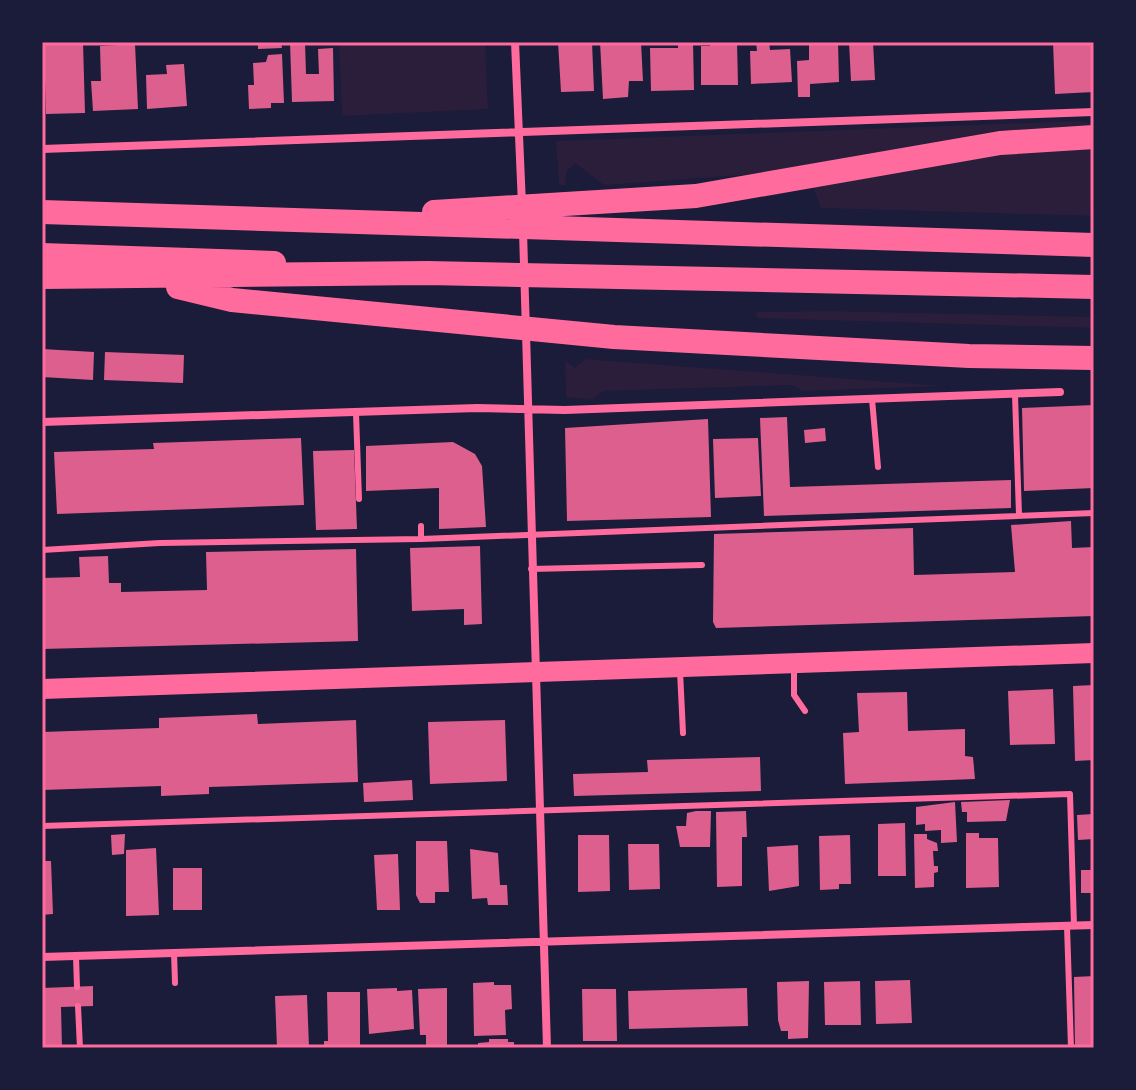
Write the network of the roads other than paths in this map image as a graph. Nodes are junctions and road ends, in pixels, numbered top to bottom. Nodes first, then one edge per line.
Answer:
1 (515, 42) edge
2 (1094, 112) edge
3 (518, 130) junction
4 (1094, 137) edge
5 (42, 149) edge
6 (42, 212) edge
7 (429, 219) junction
8 (1094, 245) edge
9 (42, 255) edge
10 (428, 273) junction
11 (42, 277) edge
12 (137, 277) junction
13 (1094, 287) edge
14 (1094, 358) edge
15 (1060, 392) dead end
16 (1015, 395) junction
17 (872, 399) junction
18 (530, 409) junction
19 (356, 413) junction
20 (42, 422) edge
21 (878, 467) dead end
22 (359, 499) dead end
23 (1094, 513) edge
24 (1019, 515) junction
25 (421, 526) dead end
26 (531, 533) junction
27 (421, 539) junction
28 (42, 550) edge
29 (702, 565) dead end
30 (531, 569) junction
31 (1094, 653) edge
32 (794, 663) junction
33 (680, 667) junction
34 (533, 673) junction
35 (42, 689) edge
36 (805, 711) dead end
37 (683, 733) dead end
38 (538, 810) junction
39 (42, 826) edge
40 (1094, 925) edge
41 (1070, 926) junction
42 (544, 940) junction
43 (174, 952) junction
44 (76, 956) junction
45 (42, 957) edge
46 (175, 983) dead end
47 (77, 987) dead end
48 (78, 1006) dead end
49 (80, 1048) edge
50 (547, 1048) edge
51 (1071, 1048) edge

1 - 3 street
2 - 3 street
3 - 5 street
3 - 18 street
4 - 7 highway
6 - 7 highway
7 - 8 highway
9 - 10 highway
10 - 12 highway
10 - 13 highway
11 - 12 highway
12 - 14 highway
15 - 16 street
16 - 17 street
16 - 24 lane
17 - 18 street
17 - 21 lane
18 - 19 street
18 - 26 street
19 - 20 street
19 - 22 lane
23 - 24 lane
24 - 26 lane
25 - 27 lane
26 - 27 lane
26 - 30 street
27 - 28 lane
29 - 30 lane
30 - 34 street
31 - 32 main road
32 - 33 main road
32 - 36 lane
33 - 34 main road
33 - 37 lane
34 - 35 main road
34 - 38 street
38 - 39 lane
38 - 41 lane
38 - 42 street
40 - 41 street
41 - 42 street
41 - 51 lane
42 - 43 street
42 - 50 street
43 - 44 street
43 - 46 lane
44 - 45 street
44 - 47 lane
48 - 49 lane

